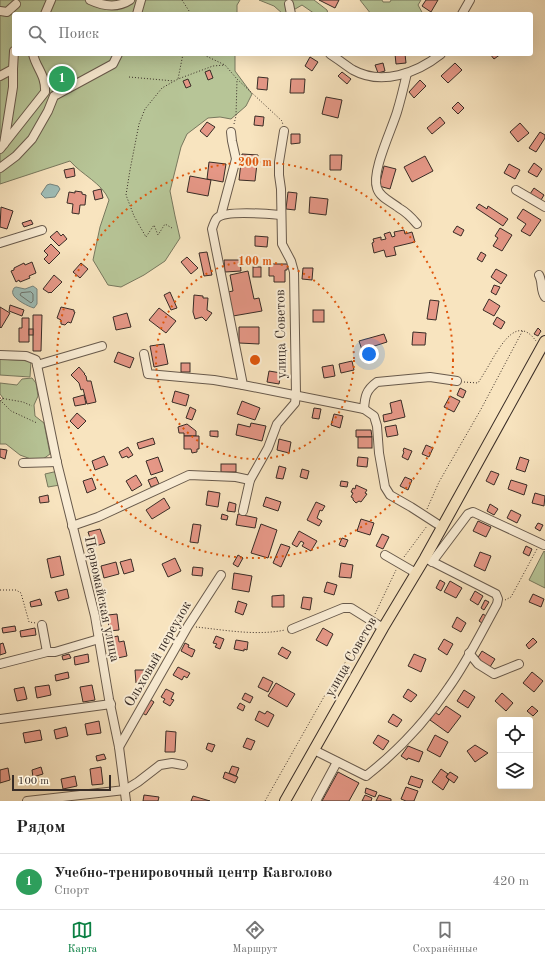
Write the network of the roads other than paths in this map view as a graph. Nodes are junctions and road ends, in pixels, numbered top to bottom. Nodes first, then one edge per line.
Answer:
1 (51, 0) edge
2 (90, 0) edge
3 (130, 0) edge
4 (141, 0) edge
5 (470, 0) edge
6 (16, 2) edge
7 (289, 4) dead end
8 (0, 11) edge
9 (46, 12) edge
10 (138, 12) edge
11 (291, 12) edge
12 (463, 12) edge
13 (14, 56) edge
14 (35, 56) edge
15 (117, 56) edge
16 (333, 56) edge
17 (438, 56) edge
18 (13, 69) junction
19 (407, 73) junction
20 (0, 76) edge
21 (45, 92) junction
22 (54, 96) junction
23 (284, 131) road end
24 (231, 132) road end
25 (2, 148) edge
26 (0, 168) edge
27 (516, 190) dead end
28 (545, 208) edge
29 (281, 214) junction
30 (221, 215) junction
31 (417, 224) dead end
32 (42, 230) dead end
33 (0, 243) edge
34 (539, 275) dead end
35 (545, 297) edge
36 (541, 341) edge
37 (102, 346) dead end
38 (144, 354) dead end
39 (0, 355) edge
40 (37, 365) junction
41 (457, 381) road end
42 (243, 385) junction
43 (296, 394) junction
44 (364, 409) junction
45 (57, 462) junction
46 (23, 463) dead end
47 (250, 480) junction
48 (243, 512) dead end
49 (72, 526) junction
50 (442, 527) junction
51 (542, 544) road end
52 (385, 555) dead end
53 (428, 560) junction
54 (416, 574) junction
55 (221, 575) dead end
56 (42, 625) road end
57 (383, 628) junction
58 (292, 629) road end
59 (99, 639) junction
60 (46, 652) junction
61 (469, 653) junction
62 (0, 664) edge
63 (519, 664) dead end
64 (110, 704) junction
65 (0, 719) edge
66 (120, 747) junction
67 (314, 750) junction
68 (337, 762) junction
69 (183, 765) dead end
70 (125, 790) junction
71 (27, 801) edge
72 (126, 801) edge
73 (285, 801) edge
74 (316, 801) edge

1 - 9 street
2 - 3 street
4 - 10 street
5 - 12 street
6 - 8 street
7 - 11 street
13 - 18 street
14 - 21 street
15 - 22 street
16 - 19 street
17 - 19 street
18 - 20 street
18 - 25 street
19 - 31 street
21 - 22 street
21 - 25 street
22 - 26 street
23 - 29 street, улица Советов
24 - 30 street
27 - 28 street
29 - 30 street
29 - 43 street, улица Советов
30 - 42 street
32 - 33 street
34 - 35 street
36 - 50 main road, улица Советов
37 - 40 street
38 - 42 street, улица Советов
39 - 40 street
40 - 45 street, Первомайская улица
41 - 44 street
42 - 43 street, улица Советов
43 - 44 street, улица Советов
43 - 47 street, улица Советов
44 - 50 street
45 - 46 street
45 - 49 street, Первомайская улица
47 - 48 street, улица Советов
47 - 49 street
49 - 59 street, Первомайская улица
50 - 53 main road, улица Советов
51 - 53 street
52 - 54 street
53 - 54 main road, улица Советов
53 - 61 street
54 - 57 main road, улица Советов
55 - 66 street, Ольховый переулок
56 - 60 street
57 - 58 street
57 - 67 main road, улица Советов
59 - 60 street
59 - 64 street, Первомайская улица
60 - 62 street
61 - 63 street
61 - 68 street
64 - 65 street
64 - 66 street, Первомайская улица
66 - 70 street, Первомайская улица
67 - 68 street
67 - 73 main road, улица Советов
68 - 74 street
69 - 70 street
70 - 71 street
70 - 72 street, Первомайская улица

